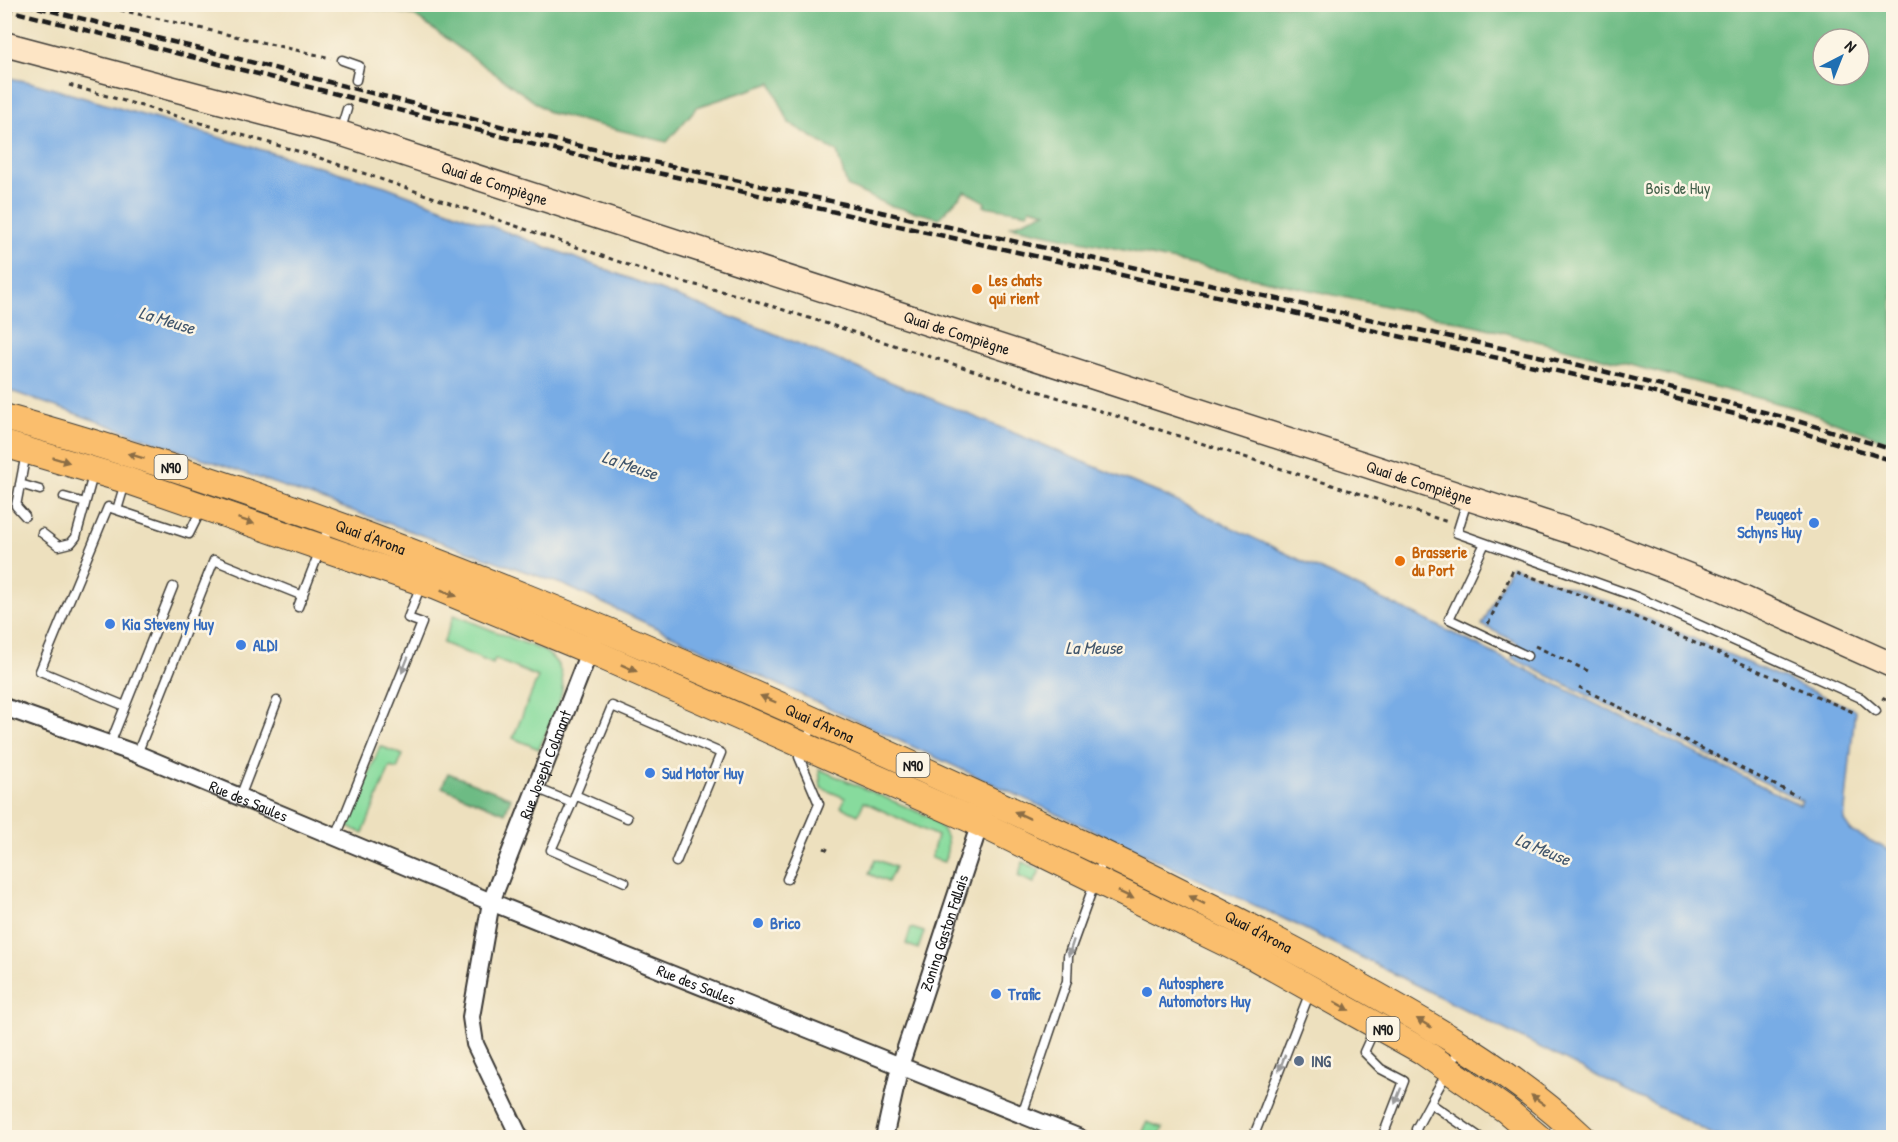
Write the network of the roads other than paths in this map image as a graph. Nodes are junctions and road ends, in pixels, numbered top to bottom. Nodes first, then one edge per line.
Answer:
1 (4, 44) edge
2 (342, 60) road end
3 (356, 80) dead end
4 (347, 109) dead end
5 (340, 133) junction
6 (10, 431) edge
7 (95, 470) junction
8 (126, 480) junction
9 (20, 484) junction
10 (40, 490) dead end
11 (207, 493) junction
12 (64, 497) dead end
13 (1468, 498) junction
14 (86, 503) junction
15 (117, 510) junction
16 (25, 516) dead end
17 (331, 522) junction
18 (42, 533) dead end
19 (1485, 543) junction
20 (322, 547) junction
21 (426, 571) junction
22 (173, 587) dead end
23 (303, 596) junction
24 (298, 607) dead end
25 (594, 639) junction
26 (1527, 656) dead end
27 (1893, 666) edge
28 (277, 701) dead end
29 (125, 706) junction
30 (4, 707) edge
31 (1876, 711) dead end
32 (816, 720) junction
33 (110, 744) junction
34 (804, 746) junction
35 (137, 754) junction
36 (536, 788) junction
37 (240, 797) junction
38 (573, 799) junction
39 (989, 799) junction
40 (627, 818) dead end
41 (979, 823) junction
42 (336, 837) junction
43 (1106, 854) junction
44 (676, 862) dead end
45 (787, 879) dead end
46 (1094, 879) junction
47 (625, 882) dead end
48 (491, 902) junction
49 (1311, 989) junction
50 (1382, 1013) junction
51 (1462, 1046) junction
52 (900, 1066) junction
53 (1448, 1069) junction
54 (1430, 1103) junction
55 (1022, 1115) junction
56 (520, 1137) edge
57 (884, 1137) edge
58 (1080, 1137) edge
59 (1253, 1137) edge
60 (1382, 1137) edge
61 (1419, 1137) edge
62 (1480, 1137) edge
63 (1539, 1137) edge
64 (1583, 1137) edge

1 - 5 main road, Quai de Compiègne
2 - 3 lane
4 - 5 lane
5 - 13 main road, Quai de Compiègne
6 -> 7 main road, Quai d'Arona / N90
6 - 9 lane
11 -> 6 main road, Quai d'Arona / N90
7 - 8 main road, Quai d'Arona / N90
7 - 14 lane
8 - 11 main road, Quai d'Arona / N90
8 - 15 lane
9 - 10 lane
9 - 16 lane
11 - 15 lane
11 - 17 main road, Quai d'Arona / N90
11 -> 20 main road, Quai d'Arona / N90
12 - 14 lane
13 - 19 lane
13 - 27 main road, Quai de Compiègne
14 - 18 lane
15 - 29 lane
17 - 20 lane
17 - 21 main road, Quai d'Arona / N90
19 - 26 lane
19 - 31 lane
20 - 21 main road, Quai d'Arona / N90
20 - 23 lane
21 - 25 main road, Quai d'Arona / N90
21 -> 42 lane
22 - 29 lane
23 - 24 lane
23 - 35 lane
32 -> 25 main road, Quai d'Arona / N90
25 -> 34 main road, Quai d'Arona / N90
25 - 36 street, Rue Joseph Colmant
28 - 37 lane
29 - 33 lane
30 - 33 street, Rue des Saules
32 - 34 lane
32 - 39 main road, Quai d'Arona / N90
33 - 35 street, Rue des Saules
34 - 41 main road, Quai d'Arona / N90
34 - 45 lane
35 - 37 street, Rue des Saules
36 - 38 lane
36 - 48 street, Rue Joseph Colmant
37 - 42 street, Rue des Saules
38 - 40 lane
38 - 44 lane
38 - 47 lane
39 - 41 street, Zoning Gaston Fallais
43 -> 39 main road, Quai d'Arona / N90
41 - 46 main road, Quai d'Arona / N90
41 - 52 street, Zoning Gaston Fallais
42 - 48 street, Rue des Saules
43 - 46 lane
50 -> 43 main road, Quai d'Arona / N90
46 -> 49 main road, Quai d'Arona / N90
46 -> 55 lane
48 - 52 street, Rue des Saules
48 - 56 street
49 -> 50 main road, Quai d'Arona / N90
49 -> 59 lane
51 -> 50 main road, Quai d'Arona / N90
50 - 53 main road, Quai d'Arona / N90
50 -> 60 lane
51 - 53 lane
64 -> 51 main road, Quai d'Arona / N90
52 - 55 street, Rue des Saules
52 - 57 street
53 - 54 lane
53 - 63 main road, Quai d'Arona / N90
54 - 61 lane
54 - 62 lane
55 - 58 street, Rue des Saules

